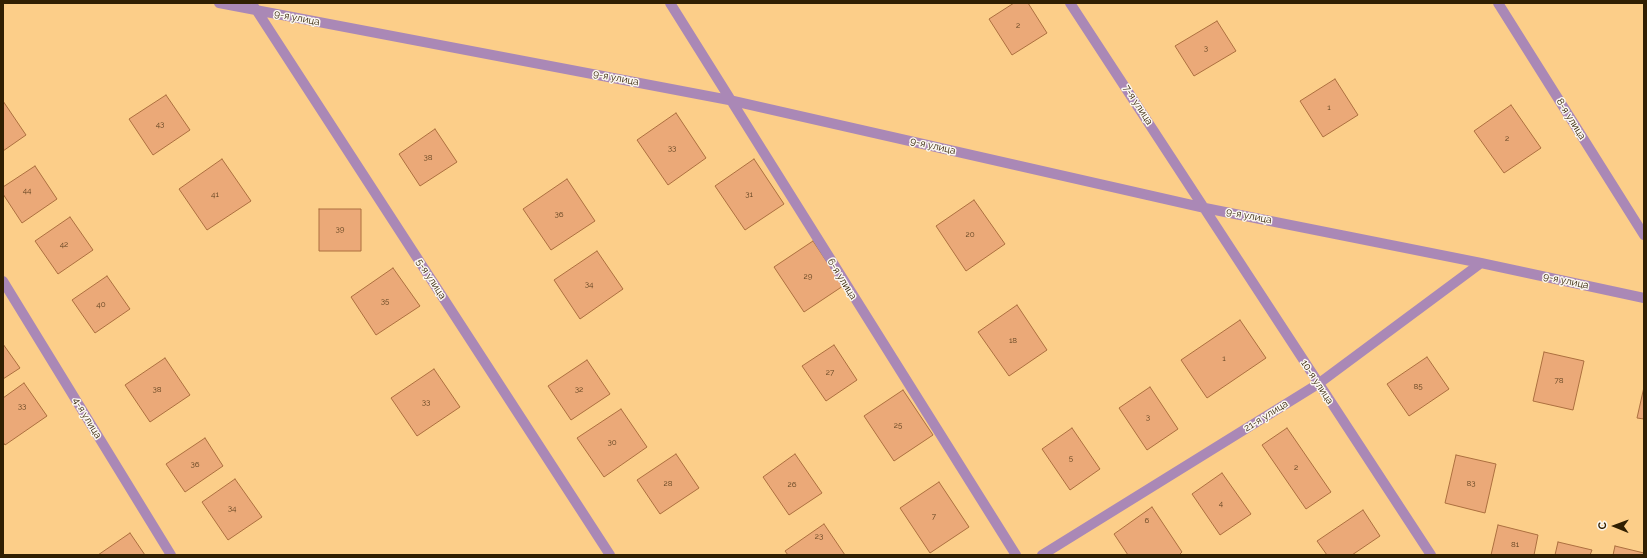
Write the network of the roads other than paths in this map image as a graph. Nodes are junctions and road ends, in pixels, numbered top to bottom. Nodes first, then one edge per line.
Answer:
1 (219, 3) edge
2 (670, 3) edge
3 (1070, 3) edge
4 (1498, 3) edge
5 (254, 7) edge
6 (729, 100) junction
7 (1205, 208) junction
8 (1644, 235) edge
9 (1481, 263) junction
10 (3, 280) edge
11 (1644, 298) edge
12 (1318, 384) junction
13 (171, 555) edge
14 (610, 555) edge
15 (1016, 555) edge
16 (1042, 555) edge
17 (1431, 555) edge

1 - 5 street, 9-я улица
2 - 6 street, 6-я улица
3 - 7 street, 7-я улица
4 - 8 street, 8-я улица
5 - 6 street, 9-я улица
5 - 14 street, 5-я улица
6 - 7 street, 9-я улица
6 - 15 street, 6-я улица
7 - 9 street, 9-я улица
7 - 12 street, 10-я улица
9 - 11 street, 9-я улица
9 - 12 street, 21-я улица
10 - 13 street, 4-я улица
12 - 16 street, 21-я улица
12 - 17 street, 10-я улица

